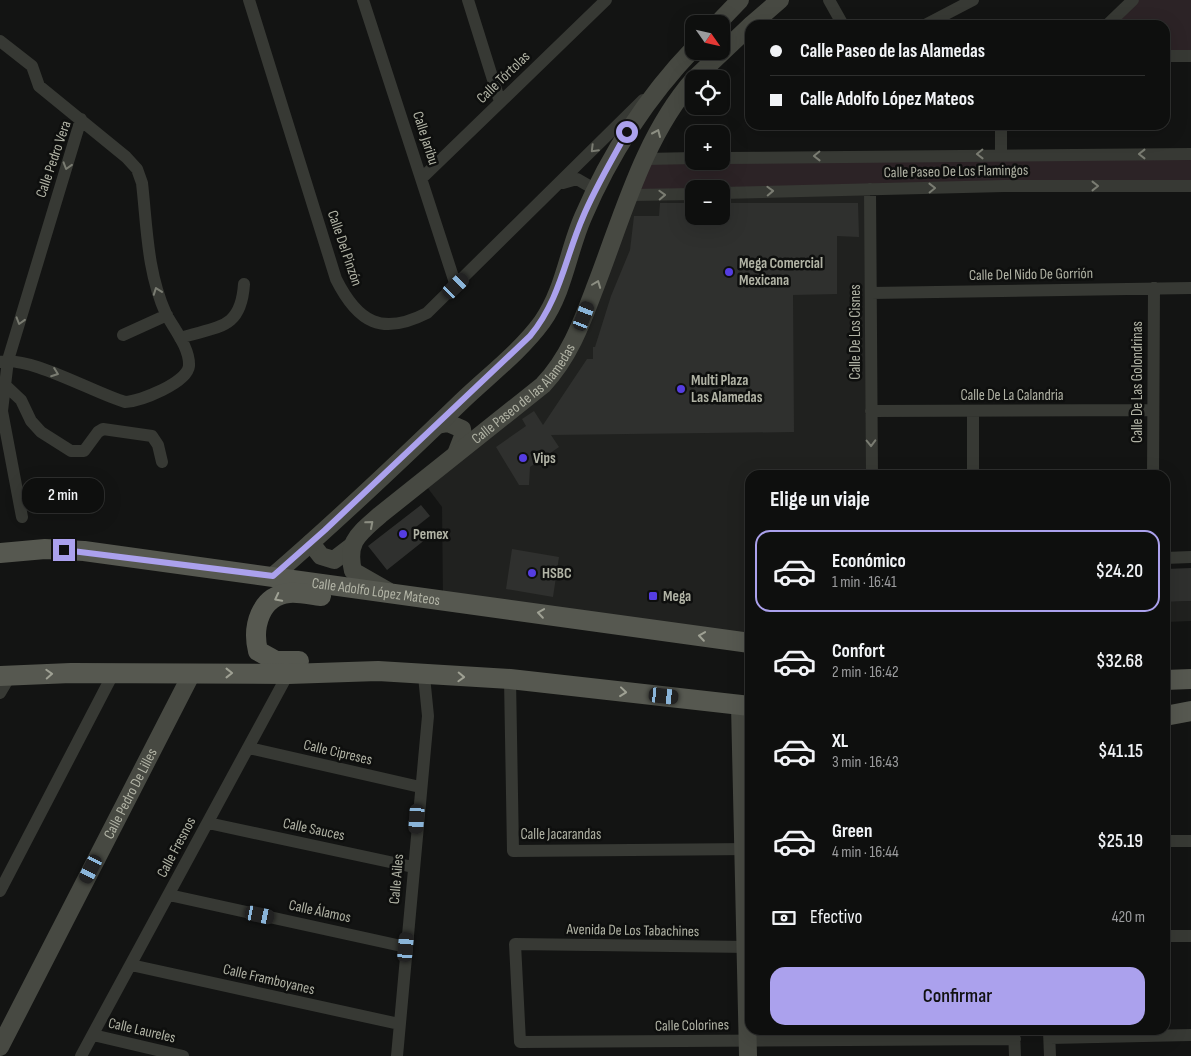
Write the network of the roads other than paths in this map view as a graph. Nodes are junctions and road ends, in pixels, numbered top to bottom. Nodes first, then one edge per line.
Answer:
1 (249, 0) edge
2 (363, 0) edge
3 (468, 0) edge
4 (606, 0) edge
5 (740, 0) edge
6 (780, 0) edge
7 (829, 0) edge
8 (973, 0) edge
9 (1133, 0) edge
10 (726, 15) edge
11 (758, 20) edge
12 (839, 20) edge
13 (935, 20) edge
14 (1112, 20) edge
15 (745, 32) edge
16 (0, 41) edge
17 (1170, 56) edge
18 (1191, 56) edge
19 (685, 57) edge
20 (704, 70) edge
21 (666, 77) junction
22 (685, 91) edge
23 (500, 102) junction
24 (81, 119) junction
25 (1001, 130) edge
26 (1001, 154) junction
27 (1191, 154) edge
28 (646, 158) junction
29 (685, 158) edge
30 (730, 158) edge
31 (422, 178) junction
32 (1191, 186) edge
33 (557, 187) junction
34 (870, 189) junction
35 (596, 190) junction
36 (730, 193) edge
37 (685, 194) edge
38 (631, 195) junction
39 (244, 284) dead end
40 (456, 286) junction
41 (1154, 288) junction
42 (1191, 288) edge
43 (871, 293) junction
44 (167, 315) junction
45 (123, 335) dead end
46 (180, 338) junction
47 (4, 361) edge
48 (4, 384) junction
49 (1153, 410) junction
50 (973, 411) junction
51 (871, 412) junction
52 (437, 425) junction
53 (455, 454) junction
54 (162, 462) dead end
55 (872, 470) edge
56 (973, 470) edge
57 (1154, 470) edge
58 (22, 517) dead end
59 (311, 543) junction
60 (351, 546) junction
61 (5, 549) edge
62 (1191, 557) edge
63 (1170, 558) edge
64 (273, 576) junction
65 (393, 594) junction
66 (745, 643) edge
67 (378, 671) junction
68 (192, 673) junction
69 (112, 674) junction
70 (288, 674) junction
71 (424, 676) junction
72 (510, 679) junction
73 (1191, 679) edge
74 (1170, 680) edge
75 (3, 682) edge
76 (745, 706) edge
77 (1191, 712) edge
78 (1170, 715) edge
79 (1170, 720) edge
80 (1191, 720) edge
81 (249, 748) junction
82 (420, 787) junction
83 (208, 823) junction
84 (1170, 841) edge
85 (1191, 841) edge
86 (745, 849) edge
87 (413, 867) junction
88 (0, 891) edge
89 (169, 895) junction
90 (1170, 936) edge
91 (1191, 936) edge
92 (406, 947) junction
93 (745, 947) edge
94 (132, 965) junction
95 (399, 1024) junction
96 (93, 1035) junction
97 (748, 1035) edge
98 (1015, 1035) edge
99 (1050, 1035) edge
100 (1170, 1035) edge
101 (1191, 1035) edge
102 (520, 1042) joint
103 (0, 1047) edge
104 (748, 1048) edge
105 (81, 1056) edge
106 (183, 1056) edge
107 (397, 1056) edge
108 (1015, 1056) edge
109 (1050, 1056) edge

1 - 40 street, Calle Del Pinzón
2 - 31 street, Calle Jaribu
3 - 23 street
4 - 23 street, Calle Tórtolas
5 - 10 street
6 - 11 street, Calle Paseo de las Alamedas
7 - 12 street
8 - 13 street
9 - 14 street
15 - 20 street, Calle Paseo de las Alamedas
16 - 24 street
17 - 18 street
19 - 21 street
21 -> 33 street, Calle Del Pinzón
21 - 35 street
28 -> 22 street, Calle Paseo de las Alamedas
23 - 31 street, Calle Tórtolas
44 -> 24 street, Calle Pedro Vera
24 -> 47 street, Calle Pedro Vera
25 - 26 street
27 -> 26 street, Calle Paseo De Los Flamingos
26 -> 30 street, Calle Paseo De Los Flamingos
28 - 29 street
28 - 38 street, Calle Paseo de las Alamedas
31 - 40 street, Calle Jaribu
34 -> 32 street, Calle Paseo De Los Flamingos
33 - 35 street
33 - 40 street, Calle Del Pinzón
36 -> 34 street, Calle Paseo De Los Flamingos
34 - 43 street, Calle De Los Cisnes
35 - 52 street
38 -> 37 street
53 -> 38 street, Calle Paseo de las Alamedas
39 - 46 street
41 - 42 street, Calle Del Nido De Gorrión
41 - 43 street, Calle Del Nido De Gorrión
41 - 49 street, Calle De Las Golondrinas
43 - 51 street, Calle De Los Cisnes
44 - 45 street
44 - 46 street, Calle Pedro Vera
47 -> 46 street, Calle Pedro Vera
47 - 48 street, Calle Pedro Vera
48 - 54 street
48 - 58 street, Calle Pedro Vera
49 - 50 street, Calle De La Calandria
49 - 57 street, Calle De Las Golondrinas
50 - 51 street, Calle De La Calandria
50 - 56 street
51 -> 55 street, Calle De Los Cisnes
52 - 53 street
52 - 59 street
60 -> 53 street, Calle Paseo de las Alamedas
59 - 60 street, Calle Paseo de las Alamedas
59 - 64 street
60 - 65 street
61 - 64 main road, Calle Adolfo López Mateos
62 - 63 street
64 - 65 main road, Calle Adolfo López Mateos
66 -> 65 main road, Calle Adolfo López Mateos
65 -> 67 main road
67 - 70 main road
67 - 71 main road
68 - 69 main road
68 -> 70 main road
68 - 103 street, Calle Pedro De Lilles
75 -> 69 main road
69 - 88 street
70 - 81 street, Calle Fresnos
71 -> 72 main road
71 - 82 street, Calle Ailes
72 -> 76 main road
72 - 86 street, Calle Jacarandas
73 - 74 main road
77 - 78 main road
79 - 80 main road
81 - 82 street, Calle Cipreses
81 - 83 street, Calle Fresnos
82 - 87 street, Calle Ailes
83 - 87 street, Calle Sauces
83 - 89 street, Calle Fresnos
84 - 85 street
87 - 92 street, Calle Ailes
89 - 92 street, Calle Álamos
89 - 94 street, Calle Fresnos
90 - 91 street
92 - 95 street, Calle Ailes
93 - 102 street, Avenida De Los Tabachines
94 - 95 street, Calle Framboyanes
94 - 96 street, Calle Fresnos
95 - 107 street, Calle Ailes
96 - 105 street, Calle Fresnos
96 - 106 street, Calle Laureles
97 - 104 street
98 - 104 street, Calle Colorines
98 - 108 street
99 - 109 street
100 - 101 street
102 - 104 street, Calle Colorines

